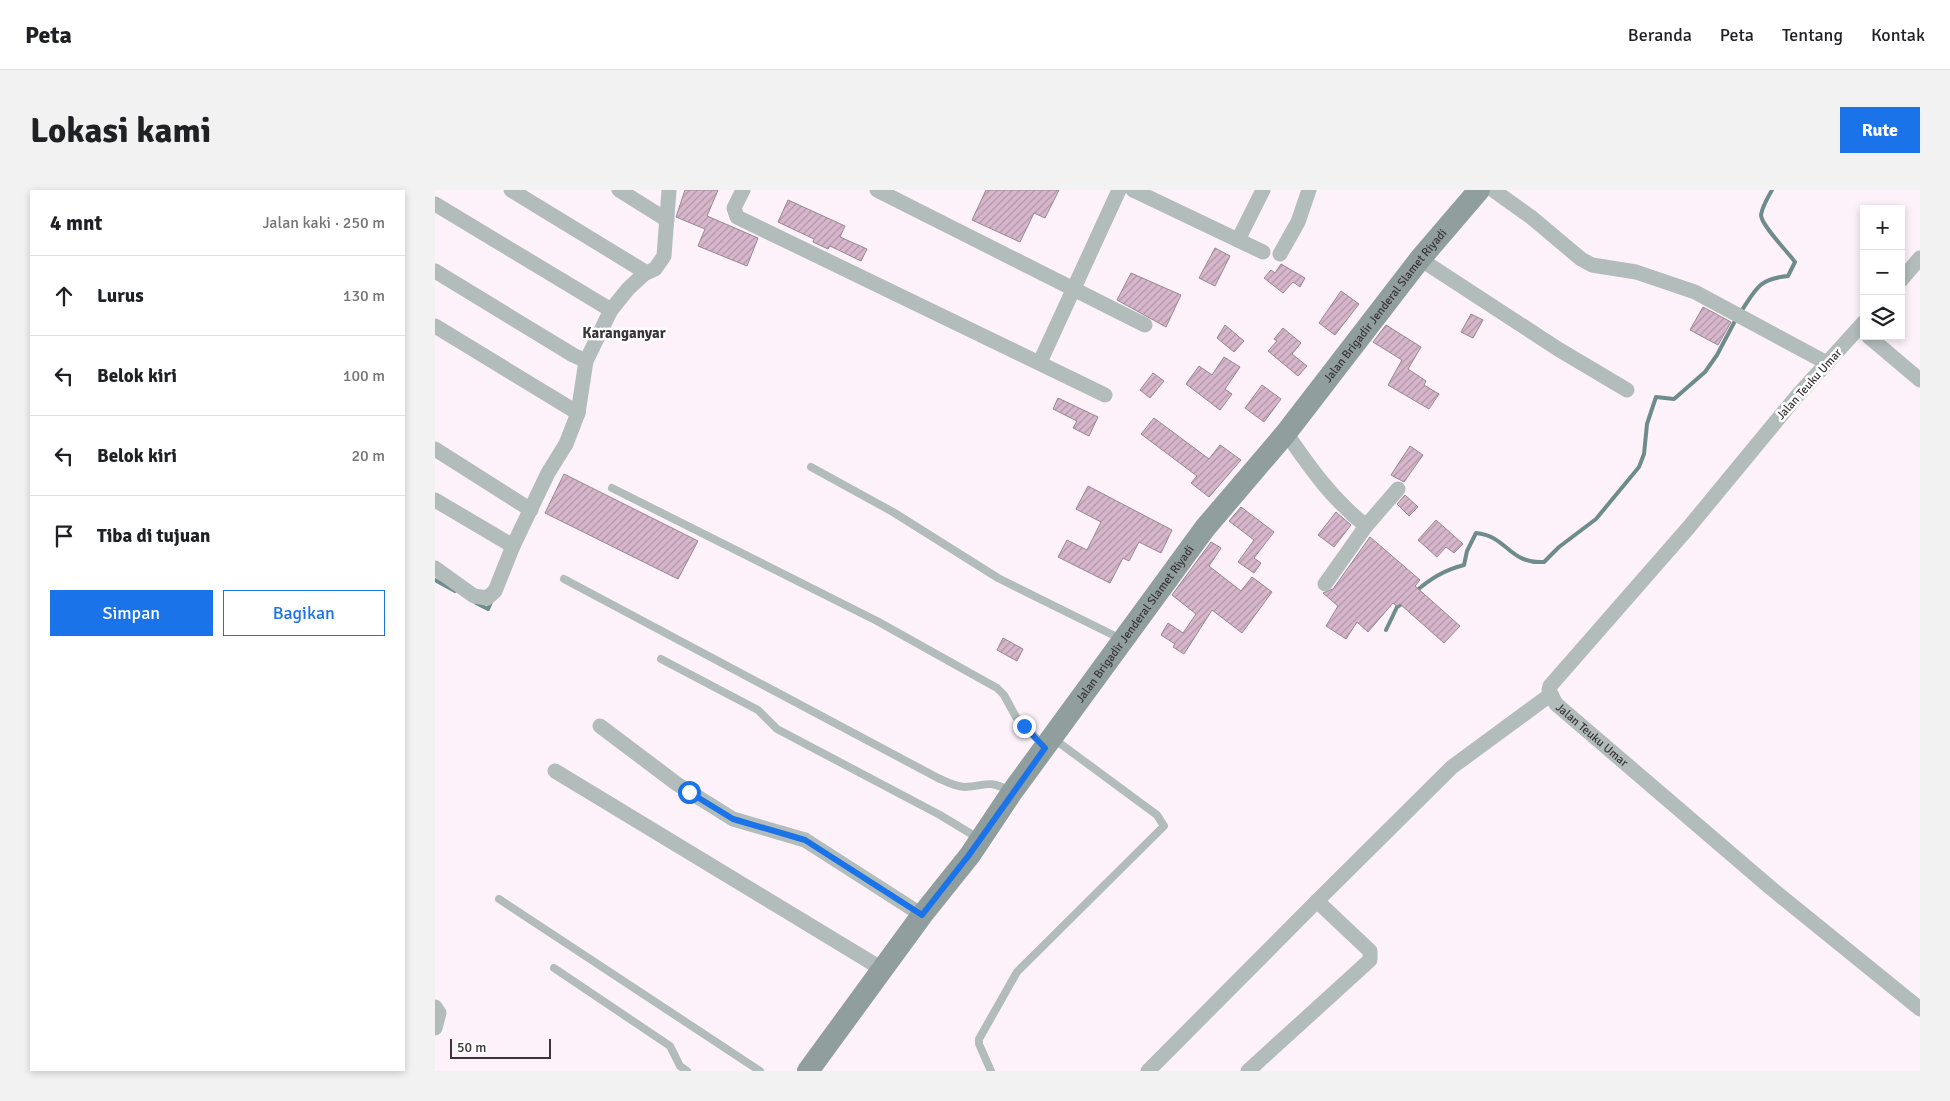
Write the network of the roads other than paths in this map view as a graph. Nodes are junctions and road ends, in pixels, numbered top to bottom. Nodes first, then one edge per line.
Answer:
1 (511, 190) edge
2 (619, 190) edge
3 (669, 190) edge
4 (743, 190) edge
5 (877, 190) edge
6 (1119, 190) edge
7 (1133, 190) edge
8 (1263, 190) edge
9 (1309, 190) edge
10 (1479, 190) edge
11 (1493, 190) edge
12 (435, 204) edge
13 (667, 220) junction
14 (1238, 240) junction
15 (1263, 252) dead end
16 (1280, 254) dead end
17 (1920, 258) edge
18 (1419, 259) junction
19 (435, 271) edge
20 (644, 274) junction
21 (1905, 275) edge
22 (1072, 288) junction
23 (611, 310) junction
24 (1145, 325) dead end
25 (435, 326) edge
26 (1860, 333) edge
27 (1874, 340) edge
28 (587, 361) junction
29 (1040, 362) junction
30 (1827, 363) junction
31 (1920, 380) edge
32 (1627, 390) dead end
33 (1105, 395) dead end
34 (578, 413) junction
35 (1286, 434) junction
36 (435, 450) edge
37 (811, 467) dead end
38 (612, 488) dead end
39 (1398, 489) dead end
40 (435, 500) edge
41 (531, 510) junction
42 (1365, 526) junction
43 (513, 546) junction
44 (435, 568) edge
45 (564, 579) dead end
46 (1325, 584) dead end
47 (1122, 640) junction
48 (661, 659) dead end
49 (1550, 695) junction
50 (600, 726) dead end
51 (1049, 743) junction
52 (555, 771) dead end
53 (1012, 792) junction
54 (980, 839) junction
55 (499, 899) dead end
56 (1317, 900) junction
57 (922, 915) junction
58 (554, 968) dead end
59 (882, 969) junction
60 (435, 1007) edge
61 (1920, 1009) edge
62 (435, 1028) edge
63 (687, 1071) edge
64 (760, 1071) edge
65 (808, 1071) edge
66 (991, 1071) edge
67 (1148, 1071) edge
68 (1248, 1071) edge

1 - 20 street
2 - 13 street
3 - 13 street
4 - 29 street
5 - 22 street
6 - 22 street
7 - 14 street
8 - 14 street
9 - 16 street
10 - 18 main road, Jalan Brigadir Jenderal Slamet Riyadi
11 - 30 street
12 - 23 street
13 - 20 street
14 - 15 street
17 - 21 street
18 - 32 street
18 - 35 main road, Jalan Brigadir Jenderal Slamet Riyadi
19 - 28 street
20 - 23 street
22 - 24 street
22 - 29 street
23 - 28 street
25 - 34 street
26 - 30 street, Jalan Teuku Umar
27 - 31 street
28 - 34 street
29 - 33 street
30 - 49 street, Jalan Teuku Umar
34 - 41 street
35 - 42 street
35 - 47 main road, Jalan Brigadir Jenderal Slamet Riyadi
36 - 41 street
37 - 47 lane
38 - 51 lane
39 - 42 street
40 - 43 street
41 - 43 street
42 - 46 street
43 - 44 street
45 - 53 lane
47 - 51 main road, Jalan Brigadir Jenderal Slamet Riyadi
48 - 54 lane
49 - 56 street
49 - 61 street, Jalan Teuku Umar
50 - 57 street
51 - 53 main road, Jalan Brigadir Jenderal Slamet Riyadi
51 - 66 lane
52 - 59 street
53 - 54 main road, Jalan Brigadir Jenderal Slamet Riyadi
54 - 57 main road, Jalan Brigadir Jenderal Slamet Riyadi
55 - 64 lane
56 - 67 street
56 - 68 street
57 - 59 main road, Jalan Brigadir Jenderal Slamet Riyadi
58 - 63 lane
59 - 65 main road, Jalan Brigadir Jenderal Slamet Riyadi
60 - 62 street

